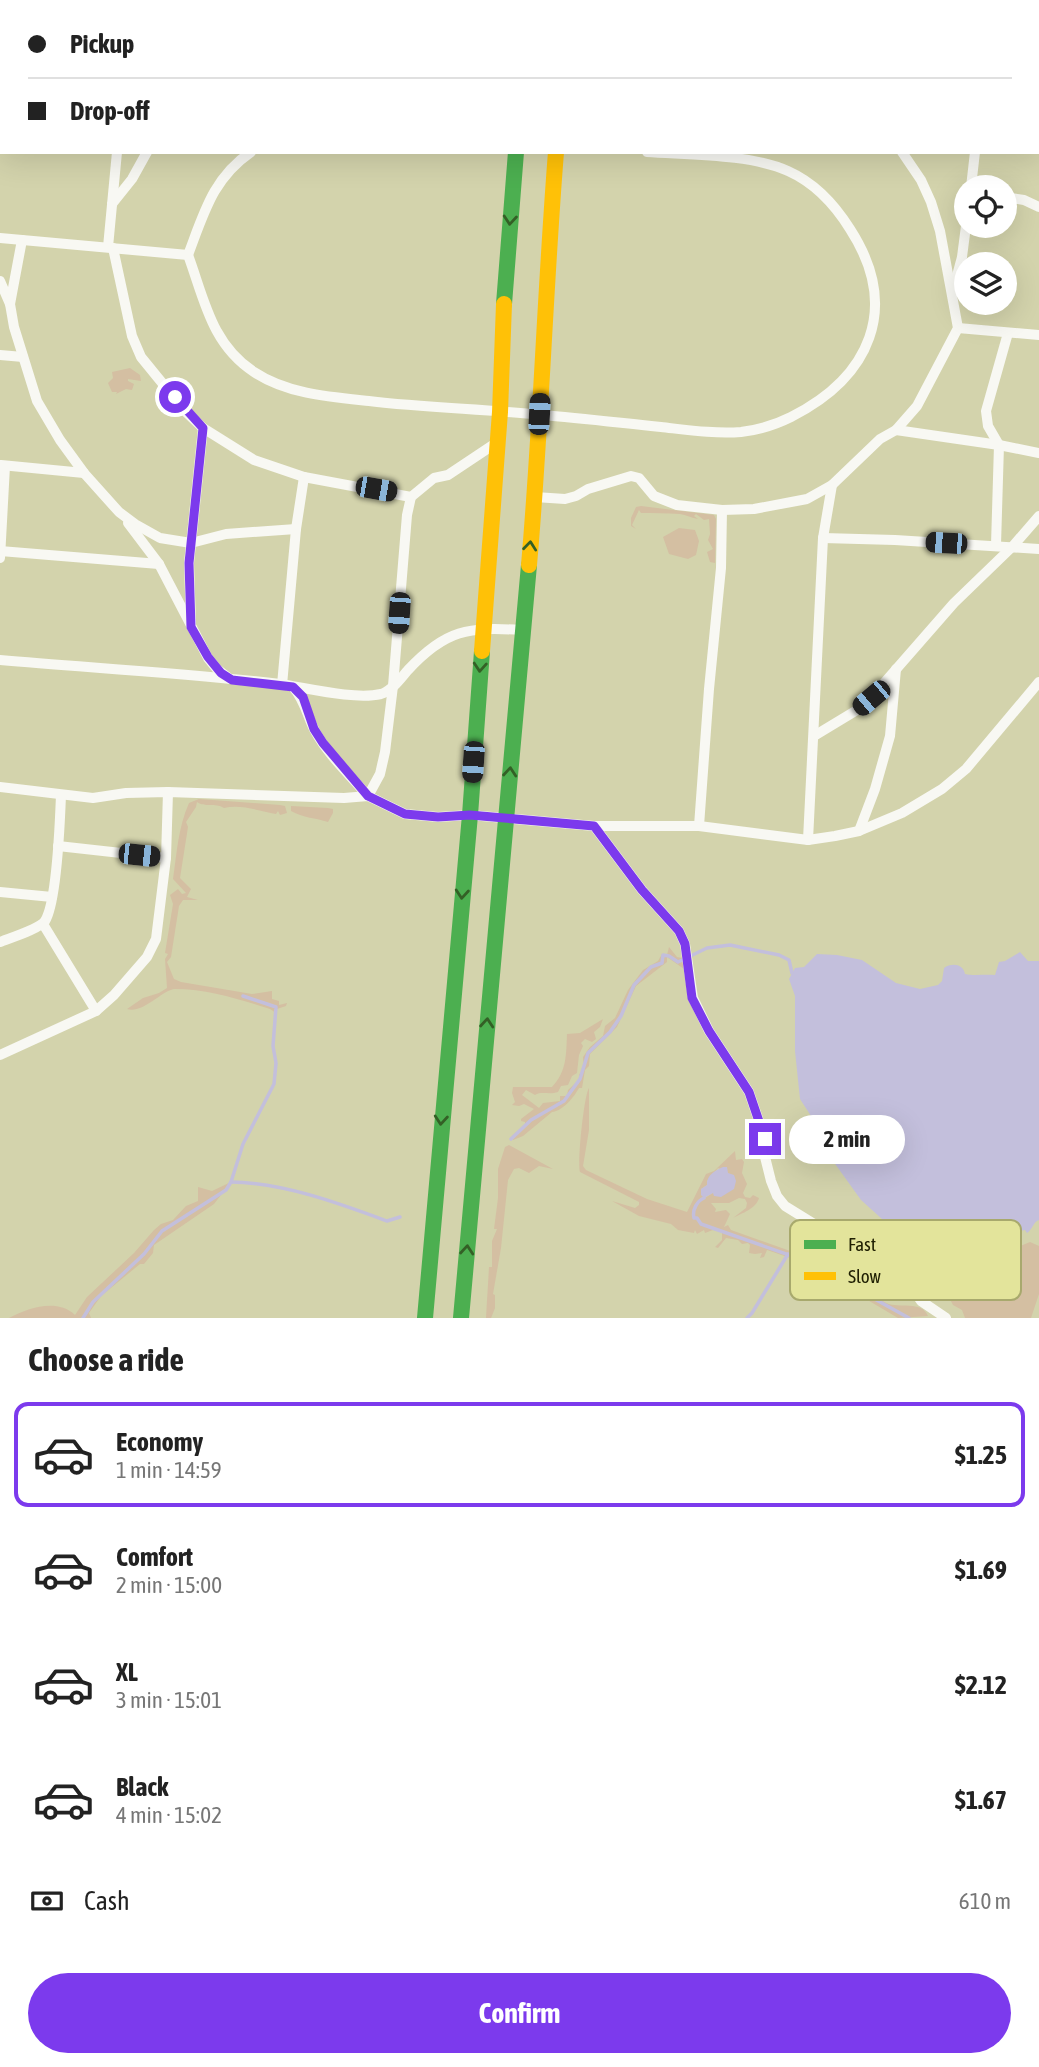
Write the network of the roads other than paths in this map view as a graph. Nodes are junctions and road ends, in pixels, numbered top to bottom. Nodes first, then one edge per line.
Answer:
1 (117, 154) edge
2 (146, 154) edge
3 (248, 154) edge
4 (516, 154) edge
5 (556, 154) edge
6 (673, 154) edge
7 (903, 154) edge
8 (975, 154) edge
9 (972, 175) edge
10 (1017, 199) edge
11 (112, 204) junction
12 (1039, 207) edge
13 (0, 238) edge
14 (964, 238) edge
15 (22, 240) junction
16 (111, 248) junction
17 (188, 254) junction
18 (0, 281) edge
19 (951, 298) junction
20 (10, 304) junction
21 (958, 328) junction
22 (1008, 333) junction
23 (1039, 335) edge
24 (0, 355) edge
25 (23, 356) junction
26 (500, 412) junction
27 (539, 414) junction
28 (203, 428) junction
29 (896, 430) junction
30 (496, 443) junction
31 (999, 444) junction
32 (1039, 453) edge
33 (3, 465) edge
34 (84, 472) junction
35 (304, 477) junction
36 (832, 485) junction
37 (411, 497) junction
38 (535, 497) junction
39 (722, 510) junction
40 (119, 512) junction
41 (1039, 516) edge
42 (296, 529) junction
43 (823, 538) junction
44 (191, 543) junction
45 (996, 545) junction
46 (1013, 546) junction
47 (1039, 549) edge
48 (1, 553) edge
49 (159, 564) junction
50 (191, 627) junction
51 (482, 628) junction
52 (522, 631) junction
53 (0, 660) edge
54 (896, 668) junction
55 (232, 680) junction
56 (1039, 682) edge
57 (282, 685) junction
58 (393, 686) junction
59 (293, 687) junction
60 (814, 736) junction
61 (0, 787) edge
62 (168, 792) junction
63 (61, 795) junction
64 (368, 796) junction
65 (470, 815) junction
66 (506, 819) junction
67 (594, 826) junction
68 (699, 826) junction
69 (859, 831) junction
70 (808, 840) junction
71 (58, 846) junction
72 (166, 858) junction
73 (0, 892) edge
74 (52, 897) junction
75 (43, 924) junction
76 (0, 942) edge
77 (96, 1011) junction
78 (0, 1055) edge
79 (808, 1220) edge
80 (920, 1300) edge
81 (425, 1318) edge
82 (461, 1318) edge
83 (946, 1318) edge

1 - 11 street
2 - 11 street
3 - 17 street
4 -> 26 main road
5 - 27 main road
6 - 27 street
7 - 19 street
8 - 9 street
10 - 12 street
11 - 16 street
13 - 15 street
14 - 19 street
15 - 16 street
15 - 20 street
16 - 17 street
16 - 28 street
17 - 26 street
18 - 20 street
19 - 21 street
20 - 25 street
21 - 22 street
21 - 29 street
22 - 23 street
22 - 31 street
24 - 25 street
25 - 34 street
26 - 27 street
26 - 30 main road
27 - 38 main road
28 - 35 street
28 - 44 street
29 - 31 street
29 - 36 street
30 - 37 street
30 - 51 main road
31 - 32 street
31 - 45 street
33 - 34 street
33 - 48 street
34 - 40 street
35 - 37 street
35 - 42 street
36 - 39 street
36 - 43 street
37 - 58 street
38 - 39 street
52 -> 38 main road
39 - 68 street
40 - 44 street
40 - 49 street
41 - 46 street
42 - 44 street
42 - 57 street
43 - 45 street
43 - 60 street
44 - 50 street
45 - 46 street
46 - 47 street
46 - 54 street
48 - 49 street
49 - 50 street
50 - 55 street
51 - 52 street
51 - 58 street
51 -> 65 main road
66 -> 52 main road
53 - 55 street
54 - 60 street
54 - 69 street
55 - 57 street
56 - 69 street
57 - 59 street
58 - 59 street
58 - 64 street
59 - 64 street
60 - 70 street
61 - 63 street
62 - 63 street
62 - 64 street
62 - 72 street
63 - 71 street
64 - 65 street
65 - 66 street
65 -> 81 main road
66 - 67 street
82 -> 66 main road
67 - 68 street
67 - 79 street
68 - 70 street
69 - 70 street
71 - 72 street
71 - 74 street
72 - 77 street
73 - 74 street
74 - 75 street
75 - 76 street
75 - 77 street
77 - 78 street
80 - 83 street

